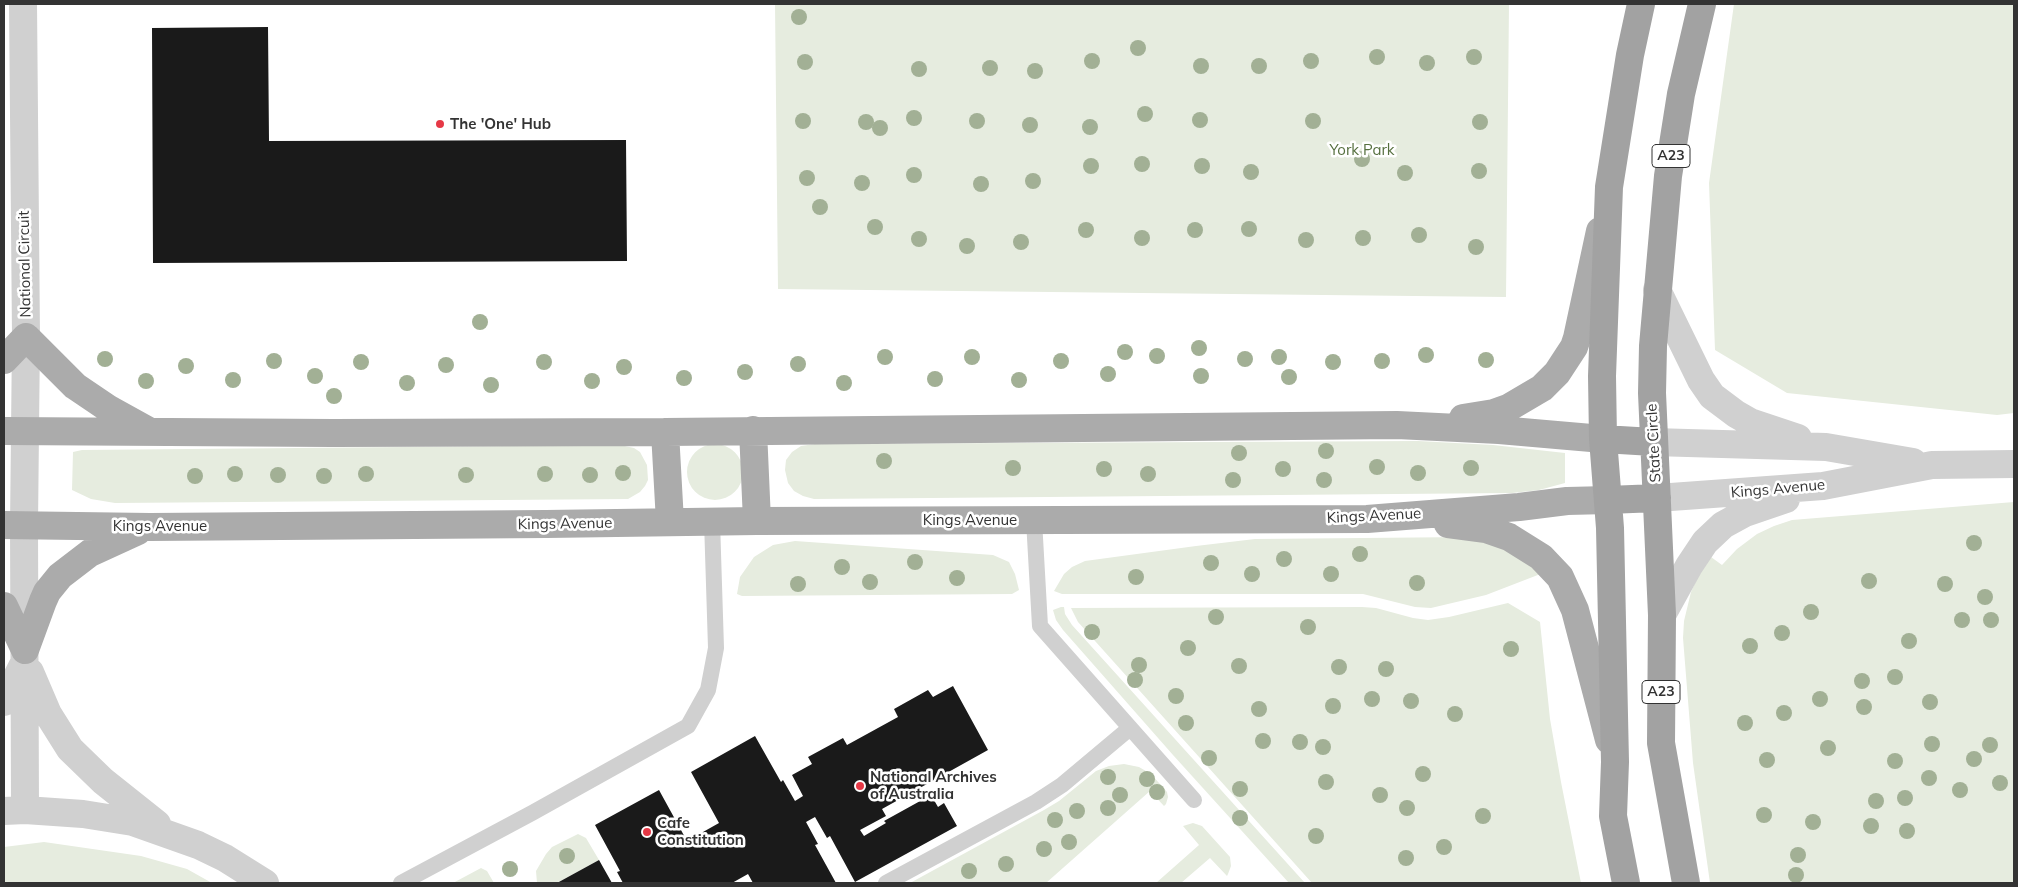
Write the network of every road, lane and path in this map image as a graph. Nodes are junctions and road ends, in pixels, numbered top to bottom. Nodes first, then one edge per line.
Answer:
1 (23, 4) edge
2 (1641, 4) edge
3 (1702, 4) edge
4 (1609, 187) junction
5 (1657, 290) junction
6 (26, 337) junction
7 (4, 360) edge
8 (1397, 425) junction
9 (754, 430) junction
10 (15, 431) edge
11 (150, 432) junction
12 (665, 432) junction
13 (1604, 439) junction
14 (1653, 442) junction
15 (1826, 447) junction
16 (2014, 464) edge
17 (1932, 465) junction
18 (1823, 486) junction
19 (1657, 498) junction
20 (1608, 500) junction
21 (1366, 519) junction
22 (1034, 520) junction
23 (712, 521) junction
24 (757, 521) junction
25 (670, 522) junction
26 (14, 525) edge
27 (150, 526) junction
28 (4, 606) edge
29 (1662, 614) junction
30 (25, 656) junction
31 (4, 702) edge
32 (1130, 728) junction
33 (1615, 762) junction
34 (1194, 800) dead end
35 (14, 810) edge
36 (170, 834) junction
37 (265, 883) edge
38 (401, 883) edge
39 (886, 883) edge
40 (1626, 883) edge
41 (1686, 883) edge

1 - 6 street, National Circuit
2 - 4 highway
3 - 5 highway, State Circle / A23
4 - 8 main road
4 - 13 highway
5 - 14 highway, State Circle / A23
5 - 15 street
6 - 7 main road
6 - 10 street, National Circuit
6 - 11 main road
8 - 9 main road, Kings Avenue
8 - 13 main road, Kings Avenue
9 - 12 main road, Kings Avenue
9 - 24 main road
10 - 11 main road, Kings Avenue
10 - 26 street, National Circuit
11 - 12 main road, Kings Avenue
12 - 25 main road
13 - 14 highway, Kings Avenue
13 - 20 highway
14 - 15 street, Kings Avenue
14 - 19 highway, State Circle / A23
15 - 17 street, Kings Avenue
16 - 17 street, Kings Avenue
17 - 18 street, Kings Avenue
18 - 19 street, Kings Avenue
18 - 29 street
19 - 20 highway, Kings Avenue
19 - 29 highway, State Circle / A23
20 - 21 main road, Kings Avenue
20 - 33 highway
21 - 22 main road, Kings Avenue
21 - 33 main road
22 - 24 main road, Kings Avenue
22 - 32 lane
23 - 24 main road, Kings Avenue
23 - 25 main road, Kings Avenue
23 - 38 lane
25 - 27 main road, Kings Avenue
26 - 27 main road, Kings Avenue
26 - 30 street, National Circuit
27 - 30 main road
28 - 30 main road
29 - 41 highway, State Circle / A23
30 - 31 street
30 - 35 street, National Circuit
30 - 36 street
32 - 34 lane
32 - 39 lane
33 - 40 highway
35 - 36 street
36 - 37 street

